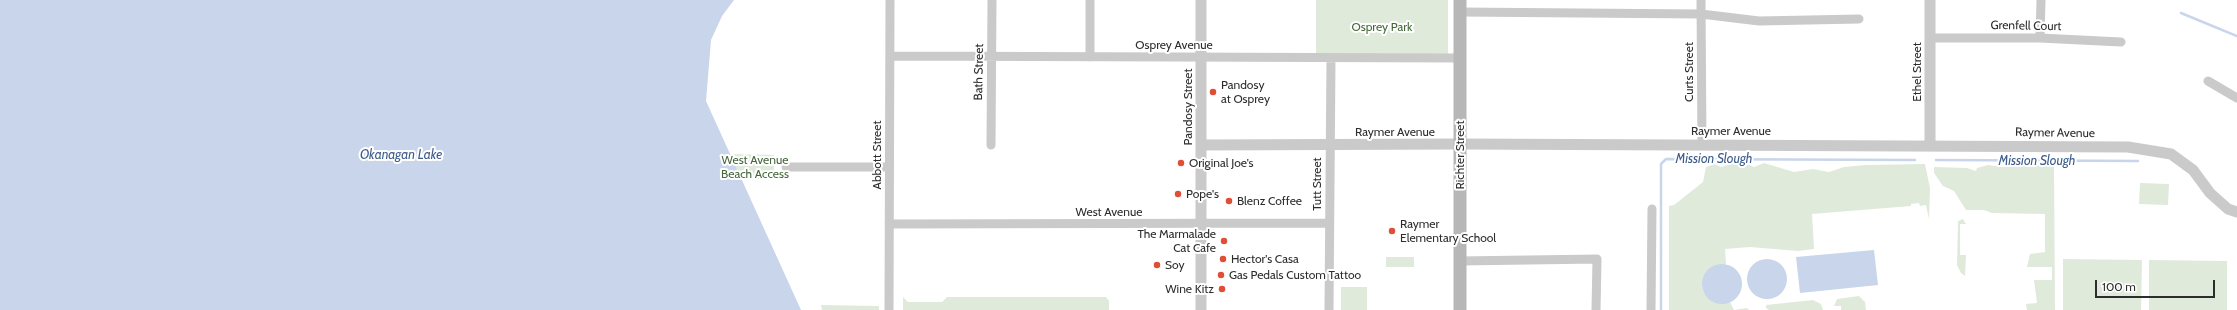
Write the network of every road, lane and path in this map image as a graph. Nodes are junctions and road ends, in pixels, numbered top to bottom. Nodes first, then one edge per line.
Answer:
1 (890, 0) edge
2 (992, 0) edge
3 (1090, 0) edge
4 (1202, 0) edge
5 (1701, 0) edge
6 (1930, 0) edge
7 (2041, 0) edge
8 (1460, 6) edge
9 (1701, 14) junction
10 (1859, 19) dead end
11 (1930, 38) junction
12 (2040, 38) junction
13 (2121, 42) dead end
14 (890, 56) junction
15 (992, 57) junction
16 (1090, 57) junction
17 (1201, 58) junction
18 (1331, 58) junction
19 (1459, 58) junction
20 (2208, 81) dead end
21 (2237, 98) edge
22 (991, 144) dead end
23 (1460, 144) junction
24 (1702, 144) junction
25 (1202, 145) junction
26 (1330, 145) junction
27 (1930, 145) junction
28 (786, 167) dead end
29 (889, 167) junction
30 (1652, 209) dead end
31 (2237, 212) edge
32 (1329, 223) junction
33 (889, 224) junction
34 (1202, 224) junction
35 (1460, 261) junction
36 (889, 310) edge
37 (1201, 310) edge
38 (1330, 310) edge
39 (1460, 310) edge
40 (1596, 310) edge
41 (1651, 310) edge

1 - 14 street, Abbott Street
2 - 15 street, Bath Street
3 - 16 street
4 - 17 street, Pandosy Street
5 - 9 street, Curts Street
6 - 11 street, Ethel Street
7 - 12 street
8 - 9 street
8 - 19 main road, Richter Street
9 - 10 street
9 - 24 street, Curts Street
11 - 12 street, Grenfell Court
11 - 27 street, Ethel Street
12 - 13 street, Grenfell Court
14 - 15 street, Osprey Avenue
14 - 29 street, Abbott Street
15 - 16 street, Osprey Avenue
15 - 22 street, Bath Street
16 - 17 street, Osprey Avenue
17 - 18 street, Osprey Avenue
17 - 25 street, Pandosy Street
18 - 19 street, Osprey Avenue
18 - 26 street, Tutt Street
19 - 23 main road, Richter Street
20 - 21 street
23 - 24 street, Raymer Avenue
23 - 26 street, Raymer Avenue
23 - 35 main road, Richter Street
24 - 27 street, Raymer Avenue
25 - 26 street, Raymer Avenue
25 - 34 street, Pandosy Street
26 - 32 street, Tutt Street
27 - 31 street, Raymer Avenue
28 - 29 street
29 - 33 street, Abbott Street
30 - 41 street
32 - 34 street, West Avenue
32 - 38 street, Tutt Street
33 - 34 street, West Avenue
33 - 36 street, Abbott Street
34 - 37 street, Pandosy Street
35 - 39 main road, Richter Street
35 - 40 street

